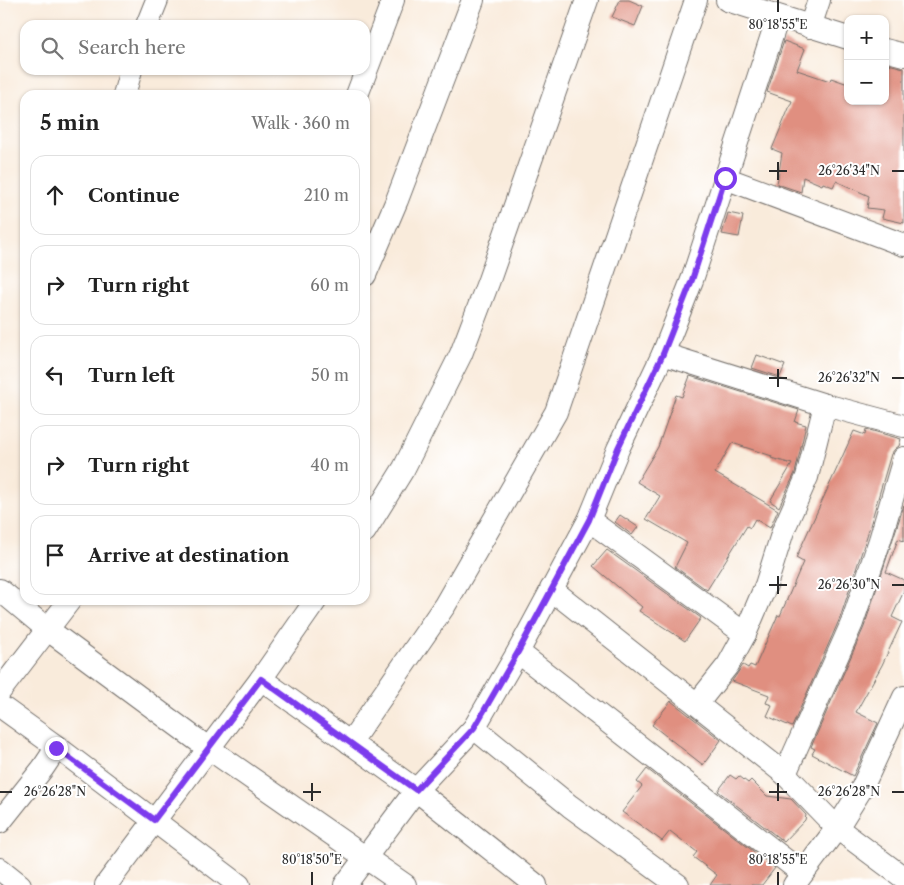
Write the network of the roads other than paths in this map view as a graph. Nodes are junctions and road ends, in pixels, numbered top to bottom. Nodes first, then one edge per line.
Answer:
1 (157, 0) edge
2 (393, 0) edge
3 (473, 0) edge
4 (587, 0) edge
5 (696, 0) edge
6 (727, 0) edge
7 (819, 0) edge
8 (778, 17) junction
9 (149, 20) edge
10 (810, 27) junction
11 (844, 37) edge
12 (889, 51) edge
13 (904, 55) edge
14 (370, 61) edge
15 (130, 75) edge
16 (365, 75) edge
17 (126, 90) edge
18 (359, 90) edge
19 (725, 178) junction
20 (904, 245) edge
21 (370, 264) edge
22 (663, 354) junction
23 (826, 405) junction
24 (904, 426) edge
25 (904, 458) edge
26 (589, 520) junction
27 (370, 523) edge
28 (551, 589) junction
29 (0, 590) edge
30 (66, 605) edge
31 (313, 605) edge
32 (47, 628) junction
33 (745, 634) junction
34 (518, 652) junction
35 (261, 679) junction
36 (0, 691) edge
37 (904, 697) edge
38 (697, 704) junction
39 (0, 706) edge
40 (474, 728) junction
41 (350, 743) junction
42 (56, 748) junction
43 (208, 748) junction
44 (785, 774) junction
45 (416, 790) junction
46 (154, 820) junction
47 (0, 822) edge
48 (837, 828) junction
49 (366, 857) junction
50 (0, 869) edge
51 (798, 879) edge
52 (901, 880) edge
53 (20, 885) edge
54 (106, 885) edge
55 (238, 885) edge
56 (344, 885) edge
57 (404, 885) edge
58 (536, 885) edge
59 (678, 885) edge

1 - 9 street
2 - 14 street
3 - 21 street
4 - 27 street
5 - 41 street
6 - 8 street
7 - 10 street
8 - 10 street
8 - 19 street
10 - 11 street
12 - 13 street
15 - 17 street
16 - 18 street
19 - 20 street
19 - 22 street
22 - 23 street
22 - 26 street
23 - 24 street
23 - 33 street
25 - 44 street
26 - 28 street
26 - 33 street
28 - 34 street
28 - 38 street
29 - 32 street
30 - 32 street
31 - 35 street
32 - 36 street
32 - 43 street
33 - 38 street
34 - 40 street
34 - 51 street
35 - 41 street
35 - 43 street
37 - 48 street
38 - 44 street
39 - 42 street
40 - 45 street
40 - 59 street
41 - 45 street
42 - 46 street
42 - 47 street
43 - 46 street
43 - 49 street
44 - 48 street
45 - 49 street
45 - 58 street
46 - 54 street
46 - 55 street
48 - 51 street
48 - 52 street
49 - 56 street
49 - 57 street
50 - 53 street

